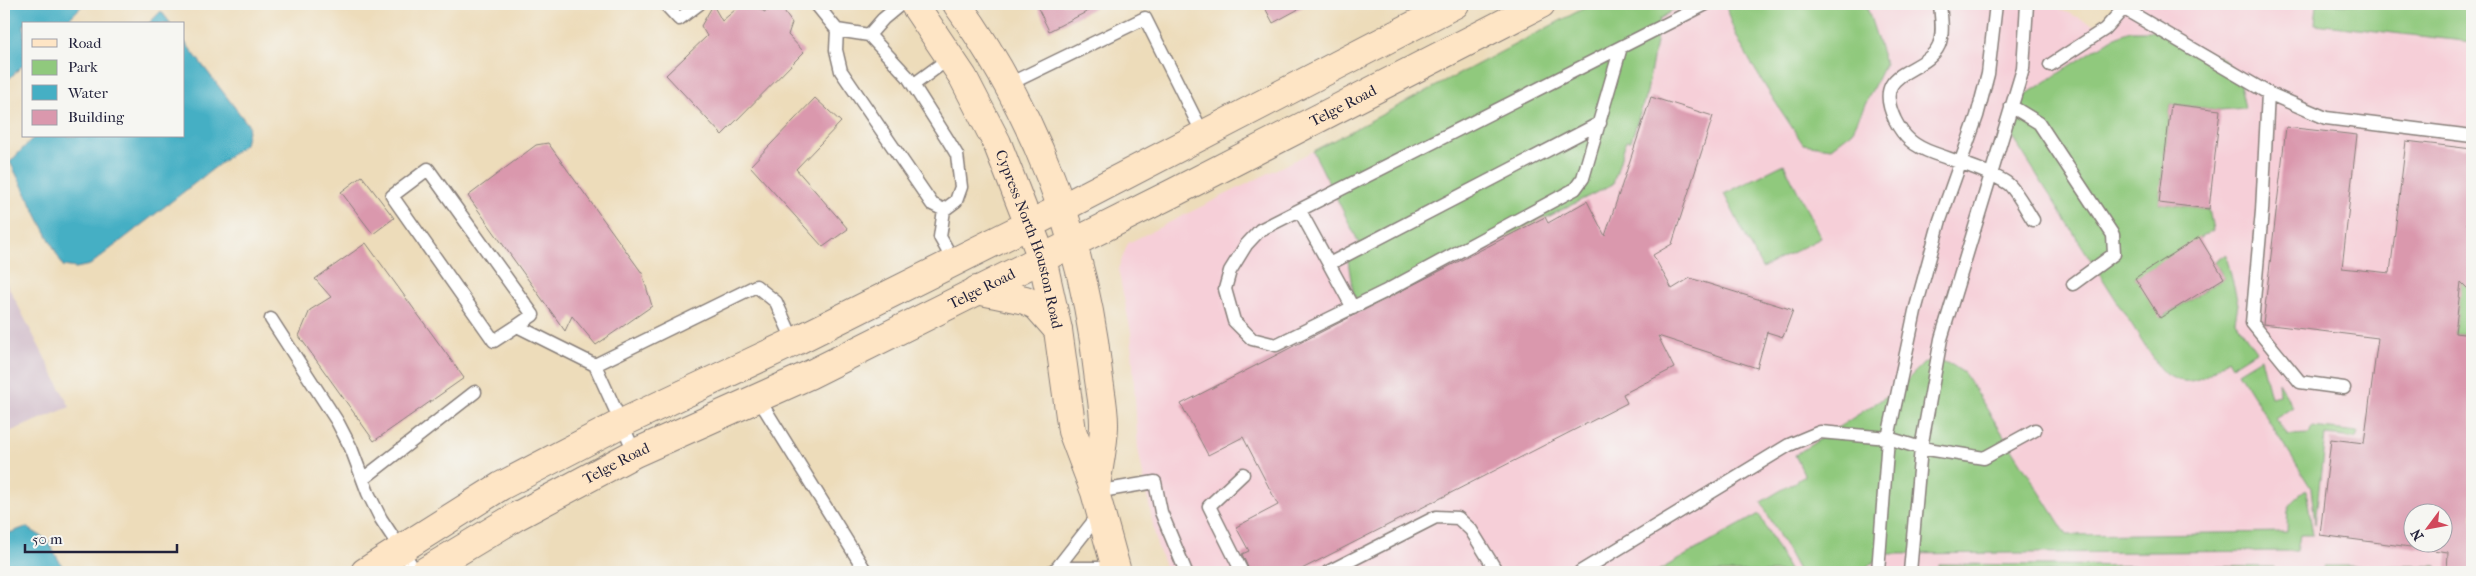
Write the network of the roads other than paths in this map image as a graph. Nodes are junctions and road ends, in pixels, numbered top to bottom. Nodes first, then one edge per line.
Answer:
1 (665, 4) edge
2 (699, 4) edge
3 (816, 4) edge
4 (901, 4) edge
5 (914, 4) edge
6 (957, 4) edge
7 (1455, 4) edge
8 (1541, 4) edge
9 (1706, 4) edge
10 (1940, 4) edge
11 (1996, 4) edge
12 (2027, 4) edge
13 (2120, 6) edge
14 (837, 30) junction
15 (869, 35) junction
16 (1621, 46) junction
17 (951, 58) junction
18 (2050, 65) dead end
19 (913, 85) junction
20 (1007, 85) junction
21 (2268, 93) junction
22 (2011, 106) junction
23 (1600, 123) junction
24 (1204, 136) junction
25 (2472, 136) edge
26 (1960, 163) junction
27 (1991, 176) junction
28 (1062, 208) junction
29 (944, 210) junction
30 (1300, 211) junction
31 (2033, 220) dead end
32 (1030, 224) junction
33 (1073, 243) junction
34 (1042, 258) junction
35 (954, 262) junction
36 (1329, 264) junction
37 (2074, 284) dead end
38 (977, 290) junction
39 (1353, 308) junction
40 (271, 319) dead end
41 (517, 326) junction
42 (1058, 330) junction
43 (794, 342) junction
44 (595, 365) junction
45 (2344, 388) dead end
46 (476, 392) dead end
47 (758, 398) junction
48 (622, 423) junction
49 (2035, 430) dead end
50 (1888, 438) junction
51 (1921, 448) junction
52 (635, 453) junction
53 (1243, 474) dead end
54 (363, 479) junction
55 (1098, 502) junction
56 (400, 549) junction
57 (1054, 570) edge
58 (1116, 570) edge
59 (861, 571) edge
60 (365, 572) edge
61 (416, 572) edge
62 (424, 572) edge
63 (1186, 572) edge
64 (1242, 572) edge
65 (1328, 572) edge
66 (1497, 572) edge
67 (1580, 572) edge
68 (1878, 572) edge
69 (1910, 572) edge

1 - 2 lane
3 - 14 lane
4 - 15 lane
5 - 17 main road, Cypress North Houston Road
6 - 20 main road, Cypress North Houston Road
7 - 24 main road
8 - 33 main road, Telge Road
9 - 16 lane
10 - 26 lane
11 - 26 lane
12 - 22 lane
13 - 18 lane
13 - 21 lane
14 - 15 lane
14 - 29 lane
15 - 19 lane
16 - 23 lane
16 - 30 lane
17 - 19 lane
17 - 32 main road, Cypress North Houston Road
19 - 29 lane
20 - 24 lane
20 - 28 main road, Cypress North Houston Road
21 - 25 lane
21 - 45 lane
22 - 27 lane
22 - 37 lane
23 - 36 lane
23 - 39 lane
24 - 28 main road
26 - 27 lane
26 - 50 lane
27 - 31 lane
27 - 51 lane
28 - 32 main road
28 - 33 main road, Cypress North Houston Road
29 - 35 lane
30 - 36 lane
30 - 39 lane
32 - 34 main road, Cypress North Houston Road
32 - 35 main road
33 - 34 main road, Telge Road
33 - 55 main road, Cypress North Houston Road
34 - 38 main road, Telge Road
34 - 42 main road, Cypress North Houston Road
35 - 43 main road
36 - 39 lane
38 - 42 main road
38 - 47 main road, Telge Road
40 - 54 lane
41 - 41 lane
41 - 44 lane
42 - 55 main road, Cypress North Houston Road
43 - 44 lane
43 - 48 main road
44 - 48 lane
46 - 54 lane
47 - 52 main road, Telge Road
47 - 59 lane
48 - 52 lane
48 - 56 main road
49 - 51 lane
50 - 51 lane
50 - 67 lane
50 - 68 lane
51 - 69 lane
52 - 62 main road, Telge Road
53 - 64 lane
54 - 56 lane
55 - 57 lane
55 - 58 main road, Cypress North Houston Road
55 - 63 lane
56 - 60 main road
56 - 61 lane
57 - 58 lane
65 - 66 lane

